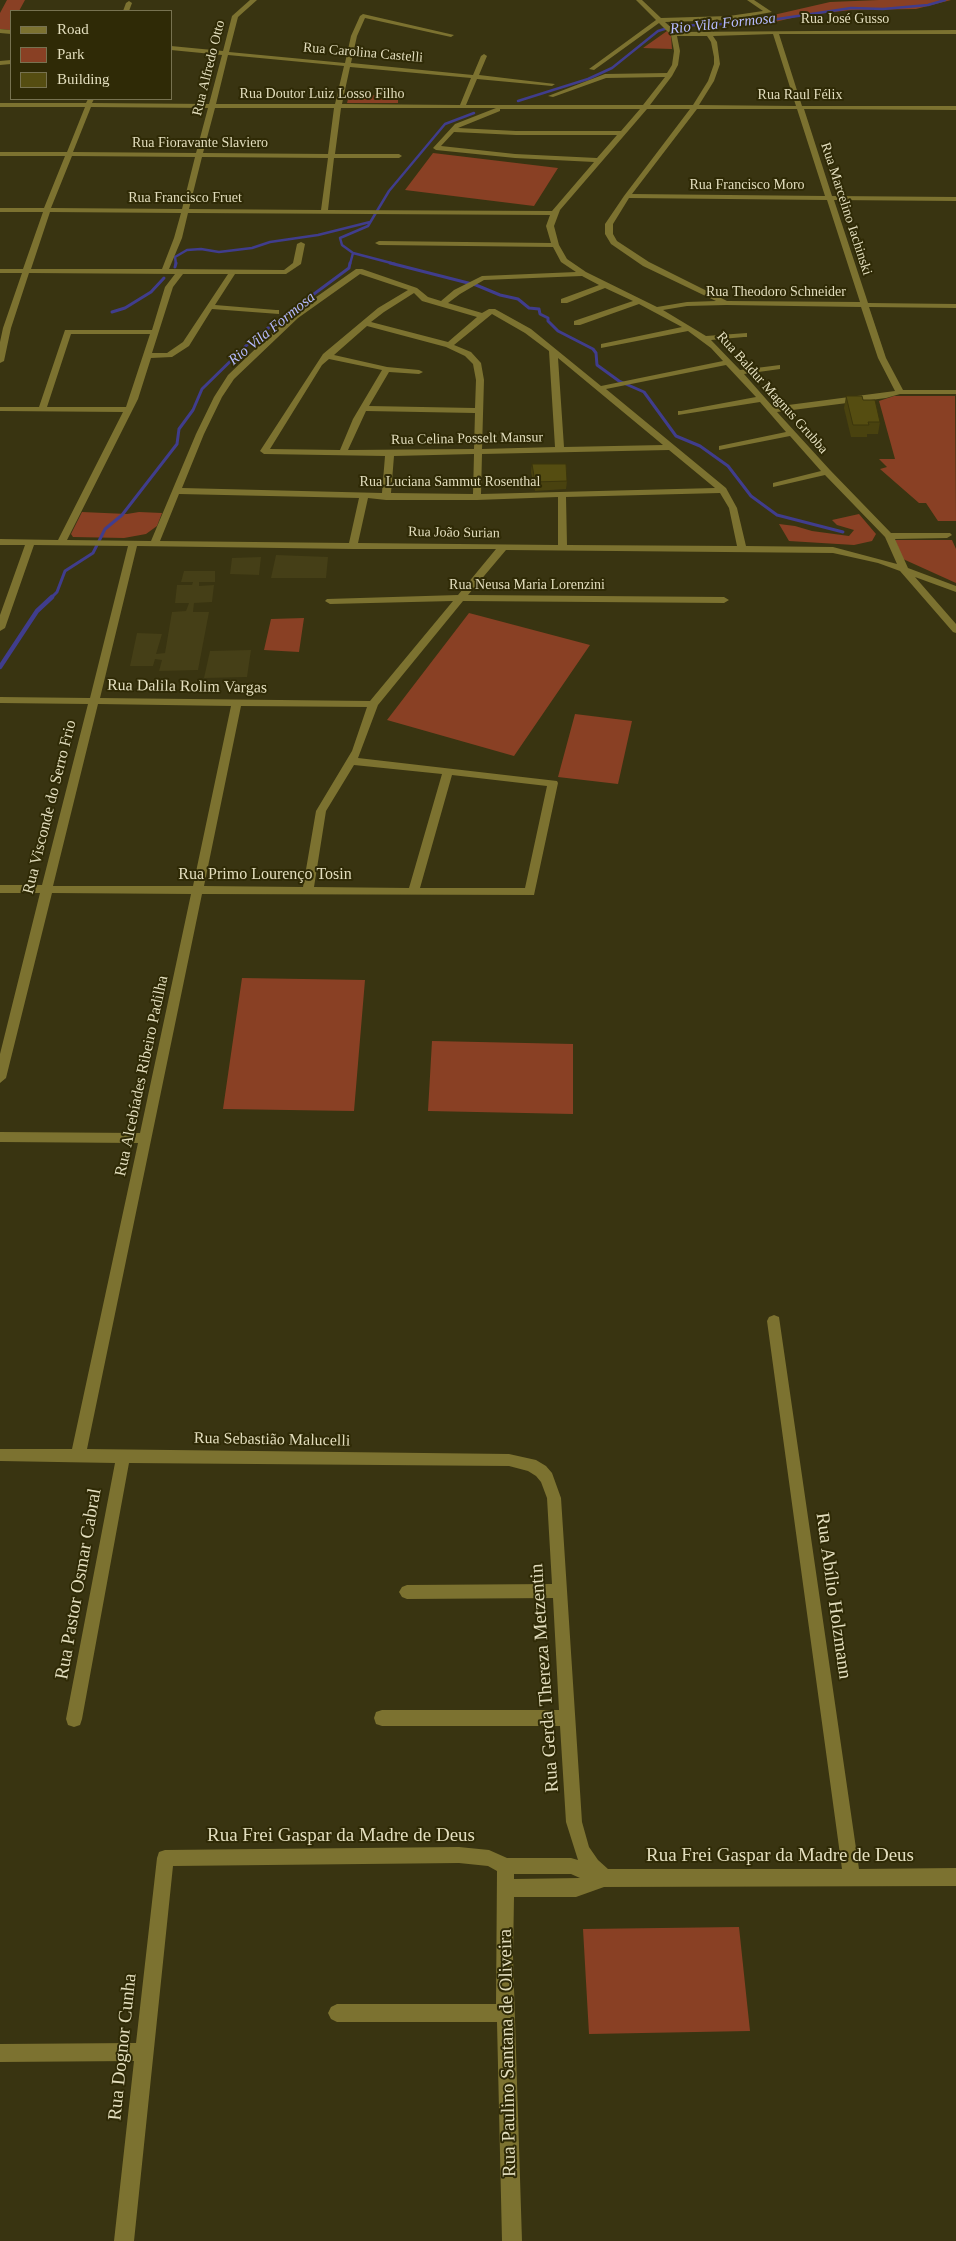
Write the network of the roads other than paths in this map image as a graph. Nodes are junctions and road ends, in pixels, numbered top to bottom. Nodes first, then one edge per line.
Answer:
1 (254, 0) edge
2 (639, 0) edge
3 (750, 0) edge
4 (129, 3) dead end
5 (126, 10) edge
6 (662, 22) junction
7 (672, 32) junction
8 (775, 32) junction
9 (956, 32) edge
10 (709, 34) junction
11 (451, 35) dead end
12 (172, 48) edge
13 (226, 53) junction
14 (172, 55) edge
15 (484, 56) dead end
16 (347, 64) junction
17 (592, 69) dead end
18 (670, 75) junction
19 (475, 76) junction
20 (552, 84) dead end
21 (551, 96) dead end
22 (90, 102) edge
23 (0, 105) edge
24 (212, 106) junction
25 (338, 106) junction
26 (462, 106) junction
27 (506, 107) junction
28 (644, 107) junction
29 (694, 107) junction
30 (800, 108) junction
31 (956, 108) edge
32 (452, 130) junction
33 (622, 133) junction
34 (0, 154) edge
35 (69, 155) junction
36 (199, 155) junction
37 (332, 156) junction
38 (399, 156) dead end
39 (598, 160) junction
40 (627, 196) junction
41 (829, 198) junction
42 (956, 199) edge
43 (0, 210) edge
44 (47, 210) junction
45 (185, 210) junction
46 (324, 211) junction
47 (554, 213) junction
48 (379, 243) dead end
49 (301, 244) dead end
50 (555, 245) junction
51 (0, 271) edge
52 (26, 271) junction
53 (166, 272) junction
54 (178, 272) junction
55 (233, 272) junction
56 (583, 274) junction
57 (605, 285) junction
58 (414, 290) junction
59 (564, 301) dead end
60 (639, 301) junction
61 (726, 303) junction
62 (442, 304) junction
63 (864, 305) junction
64 (956, 306) edge
65 (211, 307) junction
66 (656, 309) junction
67 (276, 312) dead end
68 (483, 316) junction
69 (365, 323) junction
70 (577, 323) dead end
71 (689, 328) junction
72 (155, 332) junction
73 (744, 335) dead end
74 (705, 338) junction
75 (449, 345) junction
76 (604, 346) dead end
77 (553, 350) junction
78 (148, 356) junction
79 (326, 356) junction
80 (0, 361) edge
81 (728, 362) junction
82 (776, 367) dead end
83 (387, 369) junction
84 (419, 372) dead end
85 (738, 373) junction
86 (601, 388) junction
87 (900, 392) junction
88 (956, 392) edge
89 (761, 399) junction
90 (363, 408) junction
91 (0, 410) edge
92 (42, 410) junction
93 (128, 410) junction
94 (771, 410) junction
95 (479, 411) junction
96 (681, 413) dead end
97 (792, 434) junction
98 (670, 447) junction
99 (722, 448) dead end
100 (560, 451) junction
101 (343, 453) junction
102 (478, 453) junction
103 (390, 454) junction
104 (827, 472) junction
105 (776, 485) dead end
106 (723, 490) junction
107 (177, 491) junction
108 (364, 496) junction
109 (562, 496) junction
110 (386, 497) junction
111 (477, 497) junction
112 (947, 535) dead end
113 (889, 536) junction
114 (0, 542) edge
115 (30, 543) junction
116 (61, 543) junction
117 (132, 544) junction
118 (154, 544) junction
119 (353, 546) junction
120 (503, 547) junction
121 (563, 547) junction
122 (742, 549) junction
123 (904, 570) junction
124 (956, 589) edge
125 (462, 598) junction
126 (330, 600) dead end
127 (724, 600) dead end
128 (0, 628) edge
129 (956, 630) edge
130 (0, 700) edge
131 (94, 701) junction
132 (237, 702) junction
133 (373, 704) junction
134 (352, 761) junction
135 (448, 772) junction
136 (0, 889) edge
137 (47, 890) junction
138 (198, 890) junction
139 (308, 891) junction
140 (413, 892) junction
141 (0, 1078) edge
142 (0, 1137) edge
143 (145, 1138) junction
144 (774, 1321) dead end
145 (0, 1455) edge
146 (78, 1456) junction
147 (123, 1456) junction
148 (541, 1471) joint
149 (560, 1591) junction
150 (407, 1592) dead end
151 (382, 1718) dead end
152 (568, 1718) junction
153 (74, 1719) dead end
154 (165, 1858) joint
155 (506, 1866) junction
156 (852, 1877) junction
157 (956, 1877) edge
158 (604, 1878) junction
159 (506, 1888) junction
160 (506, 2013) junction
161 (337, 2014) dead end
162 (144, 2052) junction
163 (0, 2053) edge
164 (124, 2241) edge
165 (512, 2241) edge

1 - 13 street, Rua Alfredo Otto
2 - 6 street
3 - 6 street
4 - 5 street
6 - 7 street
6 - 17 street
7 - 10 street, Rua José Gusso
7 - 18 street
8 - 9 street, Rua José Gusso
8 - 10 street, Rua José Gusso
8 - 30 street, Rua Marcelino Iachinski
10 - 29 street
11 - 16 street
12 - 13 street, Rua Carolina Castelli
13 - 14 street
13 - 16 street, Rua Carolina Castelli
13 - 24 street, Rua Alfredo Otto
15 - 19 street
16 - 19 street, Rua Carolina Castelli
16 - 25 street
18 - 21 street
18 - 28 street
19 - 20 street, Rua Carolina Castelli
19 - 26 street
22 - 23 street, Rua Doutor Luiz Losso Filho
22 - 24 street, Rua Doutor Luiz Losso Filho
22 - 35 street
24 - 25 street, Rua Doutor Luiz Losso Filho
24 - 36 street, Rua Alfredo Otto
25 - 26 street, Rua Doutor Luiz Losso Filho
25 - 37 street
26 - 27 street, Rua Doutor Luiz Losso Filho
27 - 28 street, Rua Doutor Luiz Losso Filho
27 - 32 street
28 - 29 street, Rua Raul Félix
28 - 33 street
29 - 30 street, Rua Raul Félix
29 - 40 street
30 - 31 street, Rua Raul Félix
30 - 41 street, Rua Marcelino Iachinski
32 - 33 street
32 - 39 street
33 - 39 street
34 - 35 street, Rua Fioravante Slaviero
35 - 36 street, Rua Fioravante Slaviero
35 - 44 street
36 - 37 street, Rua Fioravante Slaviero
36 - 45 street, Rua Alfredo Otto
37 - 38 street, Rua Fioravante Slaviero
37 - 46 street
39 - 47 street
40 - 41 street, Rua Francisco Moro
40 - 61 street
41 - 42 street, Rua Francisco Moro
41 - 63 street, Rua Marcelino Iachinski
43 - 44 street, Rua Francisco Fruet
44 - 45 street, Rua Francisco Fruet
44 - 52 street
45 - 46 street, Rua Francisco Fruet
45 - 53 street, Rua Alfredo Otto
46 - 47 street, Rua Francisco Fruet
47 - 50 street, Rua Baldur Magnus Grubba
48 - 50 street
49 - 55 street
50 - 56 street, Rua Baldur Magnus Grubba
51 - 52 street
52 - 53 street
52 - 80 street
53 - 54 street
54 - 55 street
54 - 72 street
55 - 65 street
56 - 57 street, Rua Baldur Magnus Grubba
56 - 62 street
57 - 59 street
57 - 60 street, Rua Baldur Magnus Grubba
58 - 62 street
58 - 69 street
58 - 107 street
60 - 66 street, Rua Baldur Magnus Grubba
60 - 70 street
61 - 63 street, Rua Theodoro Schneider
61 - 66 street, Rua Theodoro Schneider
62 - 68 street
63 - 64 street, Rua Theodoro Schneider
63 - 87 street, Rua Marcelino Iachinski
65 - 67 street
65 - 78 street
66 - 71 street, Rua Baldur Magnus Grubba
68 - 75 street
68 - 77 street
69 - 75 street
69 - 79 street
71 - 74 street, Rua Baldur Magnus Grubba
71 - 76 street
72 - 78 street
72 - 92 street
73 - 74 street
74 - 81 street, Rua Baldur Magnus Grubba
75 - 95 street
77 - 86 street
77 - 100 street
78 - 93 street
79 - 83 street
79 - 101 street, Rua Celina Posselt Mansur
81 - 85 street, Rua Baldur Magnus Grubba
81 - 86 street
82 - 85 street
83 - 84 street
83 - 90 street
85 - 89 street, Rua Baldur Magnus Grubba
86 - 98 street
87 - 88 street
87 - 94 street
89 - 94 street, Rua Baldur Magnus Grubba
89 - 96 street
90 - 95 street
90 - 101 street
91 - 92 street
92 - 93 street
93 - 116 street
94 - 97 street, Rua Baldur Magnus Grubba
95 - 102 street
97 - 99 street
97 - 104 street, Rua Baldur Magnus Grubba
98 - 100 street, Rua Celina Posselt Mansur
98 - 106 street
100 - 102 street, Rua Celina Posselt Mansur
101 - 103 street, Rua Celina Posselt Mansur
102 - 103 street, Rua Celina Posselt Mansur
102 - 111 street
103 - 110 street
104 - 105 street
104 - 113 street, Rua Baldur Magnus Grubba
106 - 109 street, Rua Luciana Sammut Rosenthal
106 - 122 street
107 - 108 street, Rua Luciana Sammut Rosenthal
107 - 118 street
108 - 110 street, Rua Luciana Sammut Rosenthal
108 - 119 street
109 - 111 street, Rua Luciana Sammut Rosenthal
109 - 121 street
110 - 111 street, Rua Luciana Sammut Rosenthal
112 - 113 street
113 - 123 street, Rua Baldur Magnus Grubba
114 - 115 street, Rua João Surian
115 - 116 street, Rua João Surian
115 - 128 street
116 - 117 street, Rua João Surian
117 - 118 street, Rua João Surian
117 - 131 street, Rua Visconde do Serro Frio
118 - 119 street, Rua João Surian
119 - 120 street, Rua João Surian
120 - 121 street, Rua João Surian
120 - 125 street
121 - 122 street, Rua João Surian
122 - 123 street, Rua João Surian
123 - 124 street, Rua João Surian
123 - 129 street, Rua Baldur Magnus Grubba
125 - 126 street, Rua Neusa Maria Lorenzini
125 - 127 street, Rua Neusa Maria Lorenzini
125 - 133 street
130 - 131 street, Rua Dalila Rolim Vargas
131 - 132 street, Rua Dalila Rolim Vargas
131 - 137 street, Rua Visconde do Serro Frio
132 - 133 street, Rua Dalila Rolim Vargas
132 - 138 street, Rua Alcebíades Ribeiro Padilha
133 - 134 street
134 - 135 street
134 - 139 street
135 - 140 street
135 - 140 street, Rua Primo Lourenço Tosin
136 - 137 street, Rua Primo Lourenço Tosin
137 - 138 street, Rua Primo Lourenço Tosin
137 - 141 street, Rua Visconde do Serro Frio
138 - 139 street, Rua Primo Lourenço Tosin
138 - 143 street, Rua Alcebíades Ribeiro Padilha
139 - 140 street, Rua Primo Lourenço Tosin
142 - 143 street
143 - 146 street, Rua Alcebíades Ribeiro Padilha
144 - 156 street, Rua Abílio Holzmann
145 - 146 street, Rua Sebastião Malucelli
146 - 147 street, Rua Sebastião Malucelli
147 - 148 street, Rua Sebastião Malucelli
147 - 153 street, Rua Pastor Osmar Cabral
148 - 149 street, Rua Gerda Thereza Metzentin
149 - 150 street
149 - 152 street, Rua Gerda Thereza Metzentin
151 - 152 street
152 - 158 street, Rua Gerda Thereza Metzentin
154 - 155 street, Rua Frei Gaspar da Madre de Deus
154 - 162 street, Rua Dognor Cunha
155 - 158 street, Rua Frei Gaspar da Madre de Deus
155 - 159 street, Rua Paulino Santana de Oliveira
156 - 157 street, Rua Frei Gaspar da Madre de Deus
156 - 158 street, Rua Frei Gaspar da Madre de Deus
158 - 159 street, Rua Frei Gaspar da Madre de Deus
159 - 160 street, Rua Paulino Santana de Oliveira
160 - 161 street
160 - 165 street, Rua Paulino Santana de Oliveira
162 - 163 street
162 - 164 street, Rua Dognor Cunha

